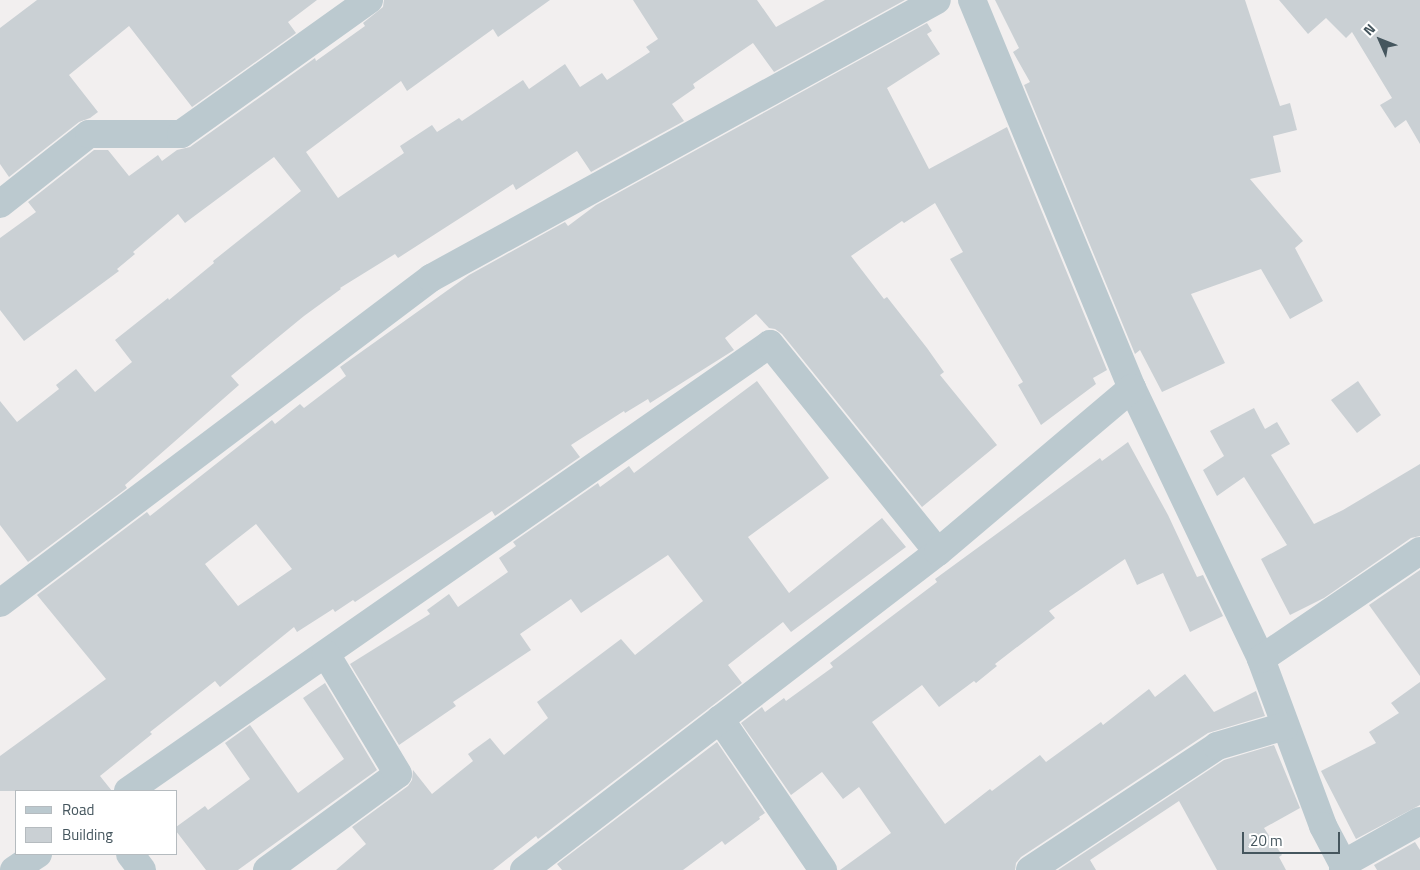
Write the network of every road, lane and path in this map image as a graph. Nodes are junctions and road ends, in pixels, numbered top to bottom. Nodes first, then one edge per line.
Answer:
1 (369, 0) edge
2 (937, 0) edge
3 (972, 0) edge
4 (0, 204) edge
5 (1132, 388) junction
6 (1420, 551) edge
7 (938, 552) junction
8 (0, 603) edge
9 (326, 654) junction
10 (1261, 659) junction
11 (720, 719) junction
12 (1285, 726) junction
13 (129, 790) edge
14 (1420, 821) edge
15 (36, 855) edge
16 (131, 855) edge
17 (1343, 867) edge
18 (14, 870) edge
19 (142, 870) edge
20 (267, 870) edge
21 (524, 870) edge
22 (822, 870) edge
23 (1030, 870) edge

1 - 4 street
2 - 8 street
3 - 5 street
5 - 7 street
5 - 10 street
6 - 10 street
7 - 9 street
7 - 11 street
9 - 13 street
9 - 20 street
10 - 12 street
11 - 21 street
11 - 22 street
12 - 17 street
12 - 23 street
14 - 17 street
15 - 18 street
16 - 19 street

